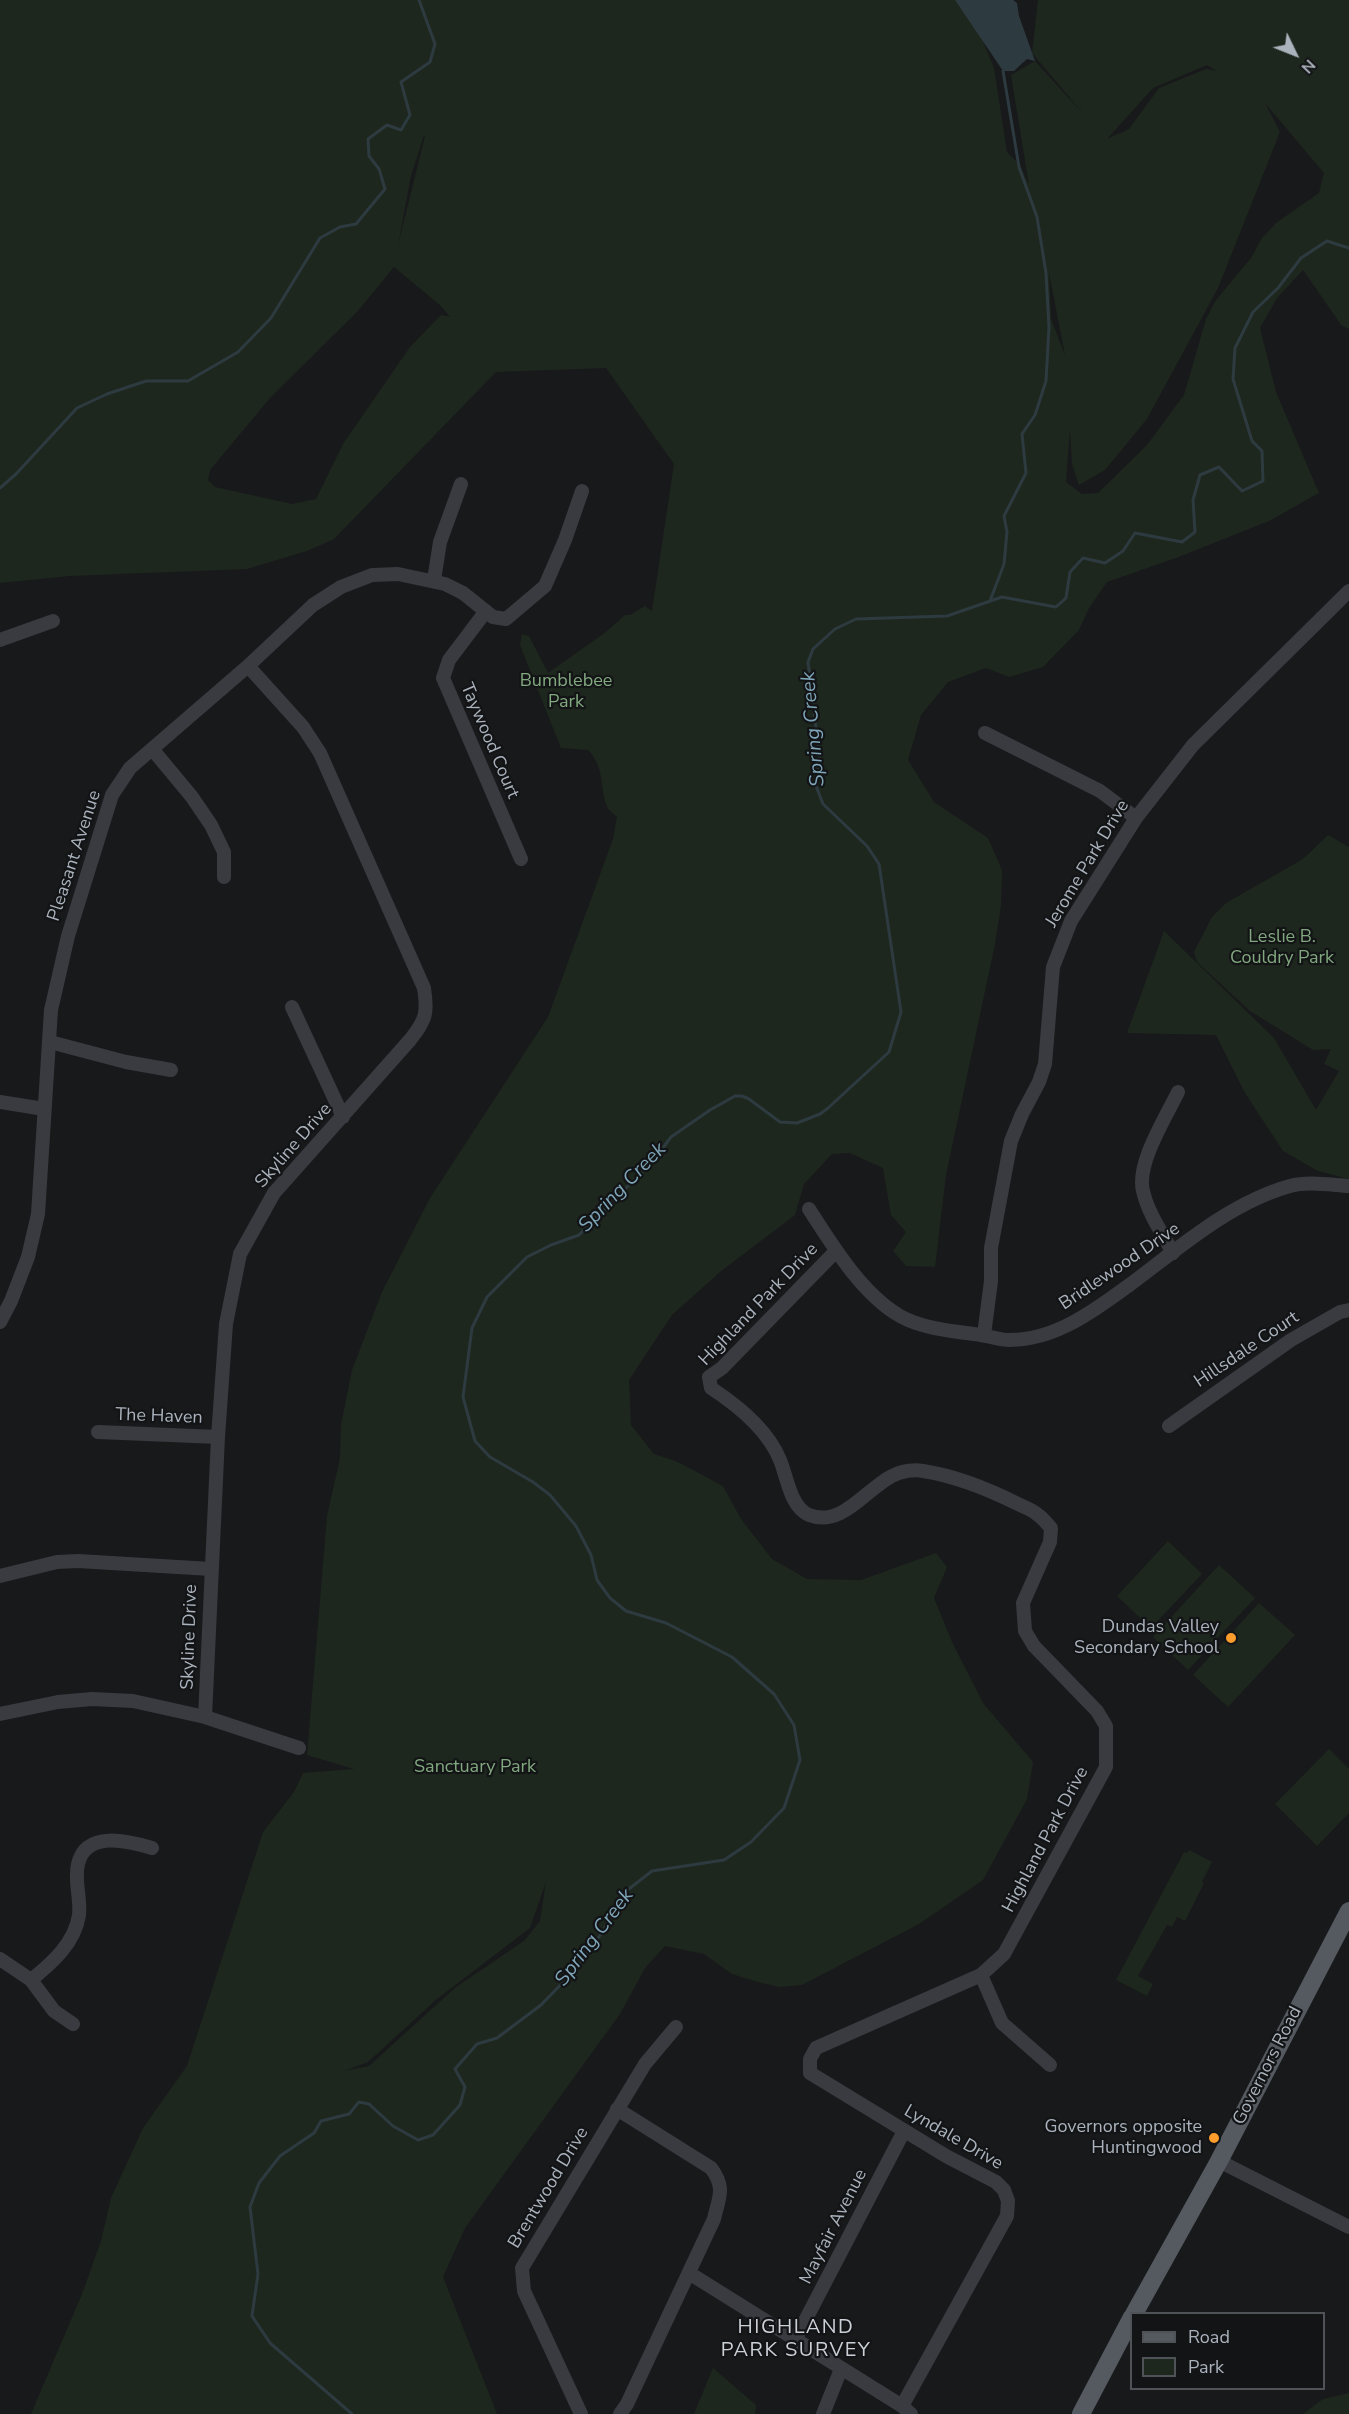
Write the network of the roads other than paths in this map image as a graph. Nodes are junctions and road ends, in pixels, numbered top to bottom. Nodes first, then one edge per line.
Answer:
1 (461, 484) dead end
2 (582, 492) dead end
3 (434, 580) junction
4 (1349, 591) edge
5 (490, 614) junction
6 (53, 621) dead end
7 (0, 640) edge
8 (248, 666) junction
9 (985, 732) dead end
10 (153, 750) junction
11 (1136, 818) junction
12 (520, 859) dead end
13 (224, 877) dead end
14 (292, 1006) dead end
15 (50, 1042) junction
16 (171, 1070) dead end
17 (1178, 1092) dead end
18 (0, 1102) edge
19 (44, 1109) junction
20 (343, 1117) junction
21 (1349, 1186) edge
22 (809, 1209) dead end
23 (836, 1251) junction
24 (1173, 1253) junction
25 (1349, 1310) edge
26 (0, 1322) edge
27 (984, 1335) junction
28 (1169, 1426) dead end
29 (99, 1432) dead end
30 (218, 1437) junction
31 (211, 1569) junction
32 (0, 1576) edge
33 (0, 1714) edge
34 (206, 1717) junction
35 (299, 1748) dead end
36 (152, 1848) dead end
37 (1349, 1911) edge
38 (0, 1959) edge
39 (981, 1975) junction
40 (31, 1980) junction
41 (73, 2024) dead end
42 (676, 2027) dead end
43 (810, 2060) joint
44 (1050, 2065) dead end
45 (617, 2109) junction
46 (904, 2131) junction
47 (1219, 2161) junction
48 (1349, 2227) edge
49 (689, 2273) junction
50 (1134, 2312) edge
51 (1130, 2319) edge
52 (795, 2340) junction
53 (841, 2369) junction
54 (907, 2410) edge
55 (581, 2414) edge
56 (620, 2414) edge
57 (823, 2414) edge
58 (1081, 2414) edge

1 - 3 street
2 - 5 street
3 - 5 street, Pleasant Avenue
3 - 8 street, Pleasant Avenue
4 - 11 street, Jerome Park Drive
5 - 12 street, Taywood Court
6 - 7 street
8 - 10 street, Pleasant Avenue
8 - 20 street, Skyline Drive
9 - 11 street
10 - 13 street
10 - 15 street, Pleasant Avenue
11 - 27 street, Jerome Park Drive
14 - 20 street
15 - 16 street
15 - 19 street, Pleasant Avenue
17 - 24 street
18 - 19 street
19 - 26 street, Pleasant Avenue
20 - 30 street, Skyline Drive
21 - 24 street, Bridlewood Drive
22 - 23 street, Bridlewood Drive
23 - 27 street, Bridlewood Drive
23 - 39 street, Highland Park Drive
24 - 27 street, Bridlewood Drive
25 - 28 street, Hillsdale Court
29 - 30 street, The Haven
30 - 31 street, Skyline Drive
31 - 32 street
31 - 34 street, Skyline Drive
33 - 34 street
34 - 35 street
36 - 40 street
37 - 47 main road, Governors Road
38 - 40 street
39 - 43 street, Highland Park Drive
39 - 44 street
40 - 41 street
42 - 45 street, Brentwood Drive
43 - 46 street, Lyndale Drive
45 - 49 street
45 - 55 street, Brentwood Drive
46 - 52 street, Mayfair Avenue
46 - 54 street, Lyndale Drive
47 - 48 street
47 - 50 main road, Governors Road
49 - 52 street
49 - 56 street
51 - 58 main road, Governors Road
52 - 53 street
53 - 54 street
53 - 57 street

